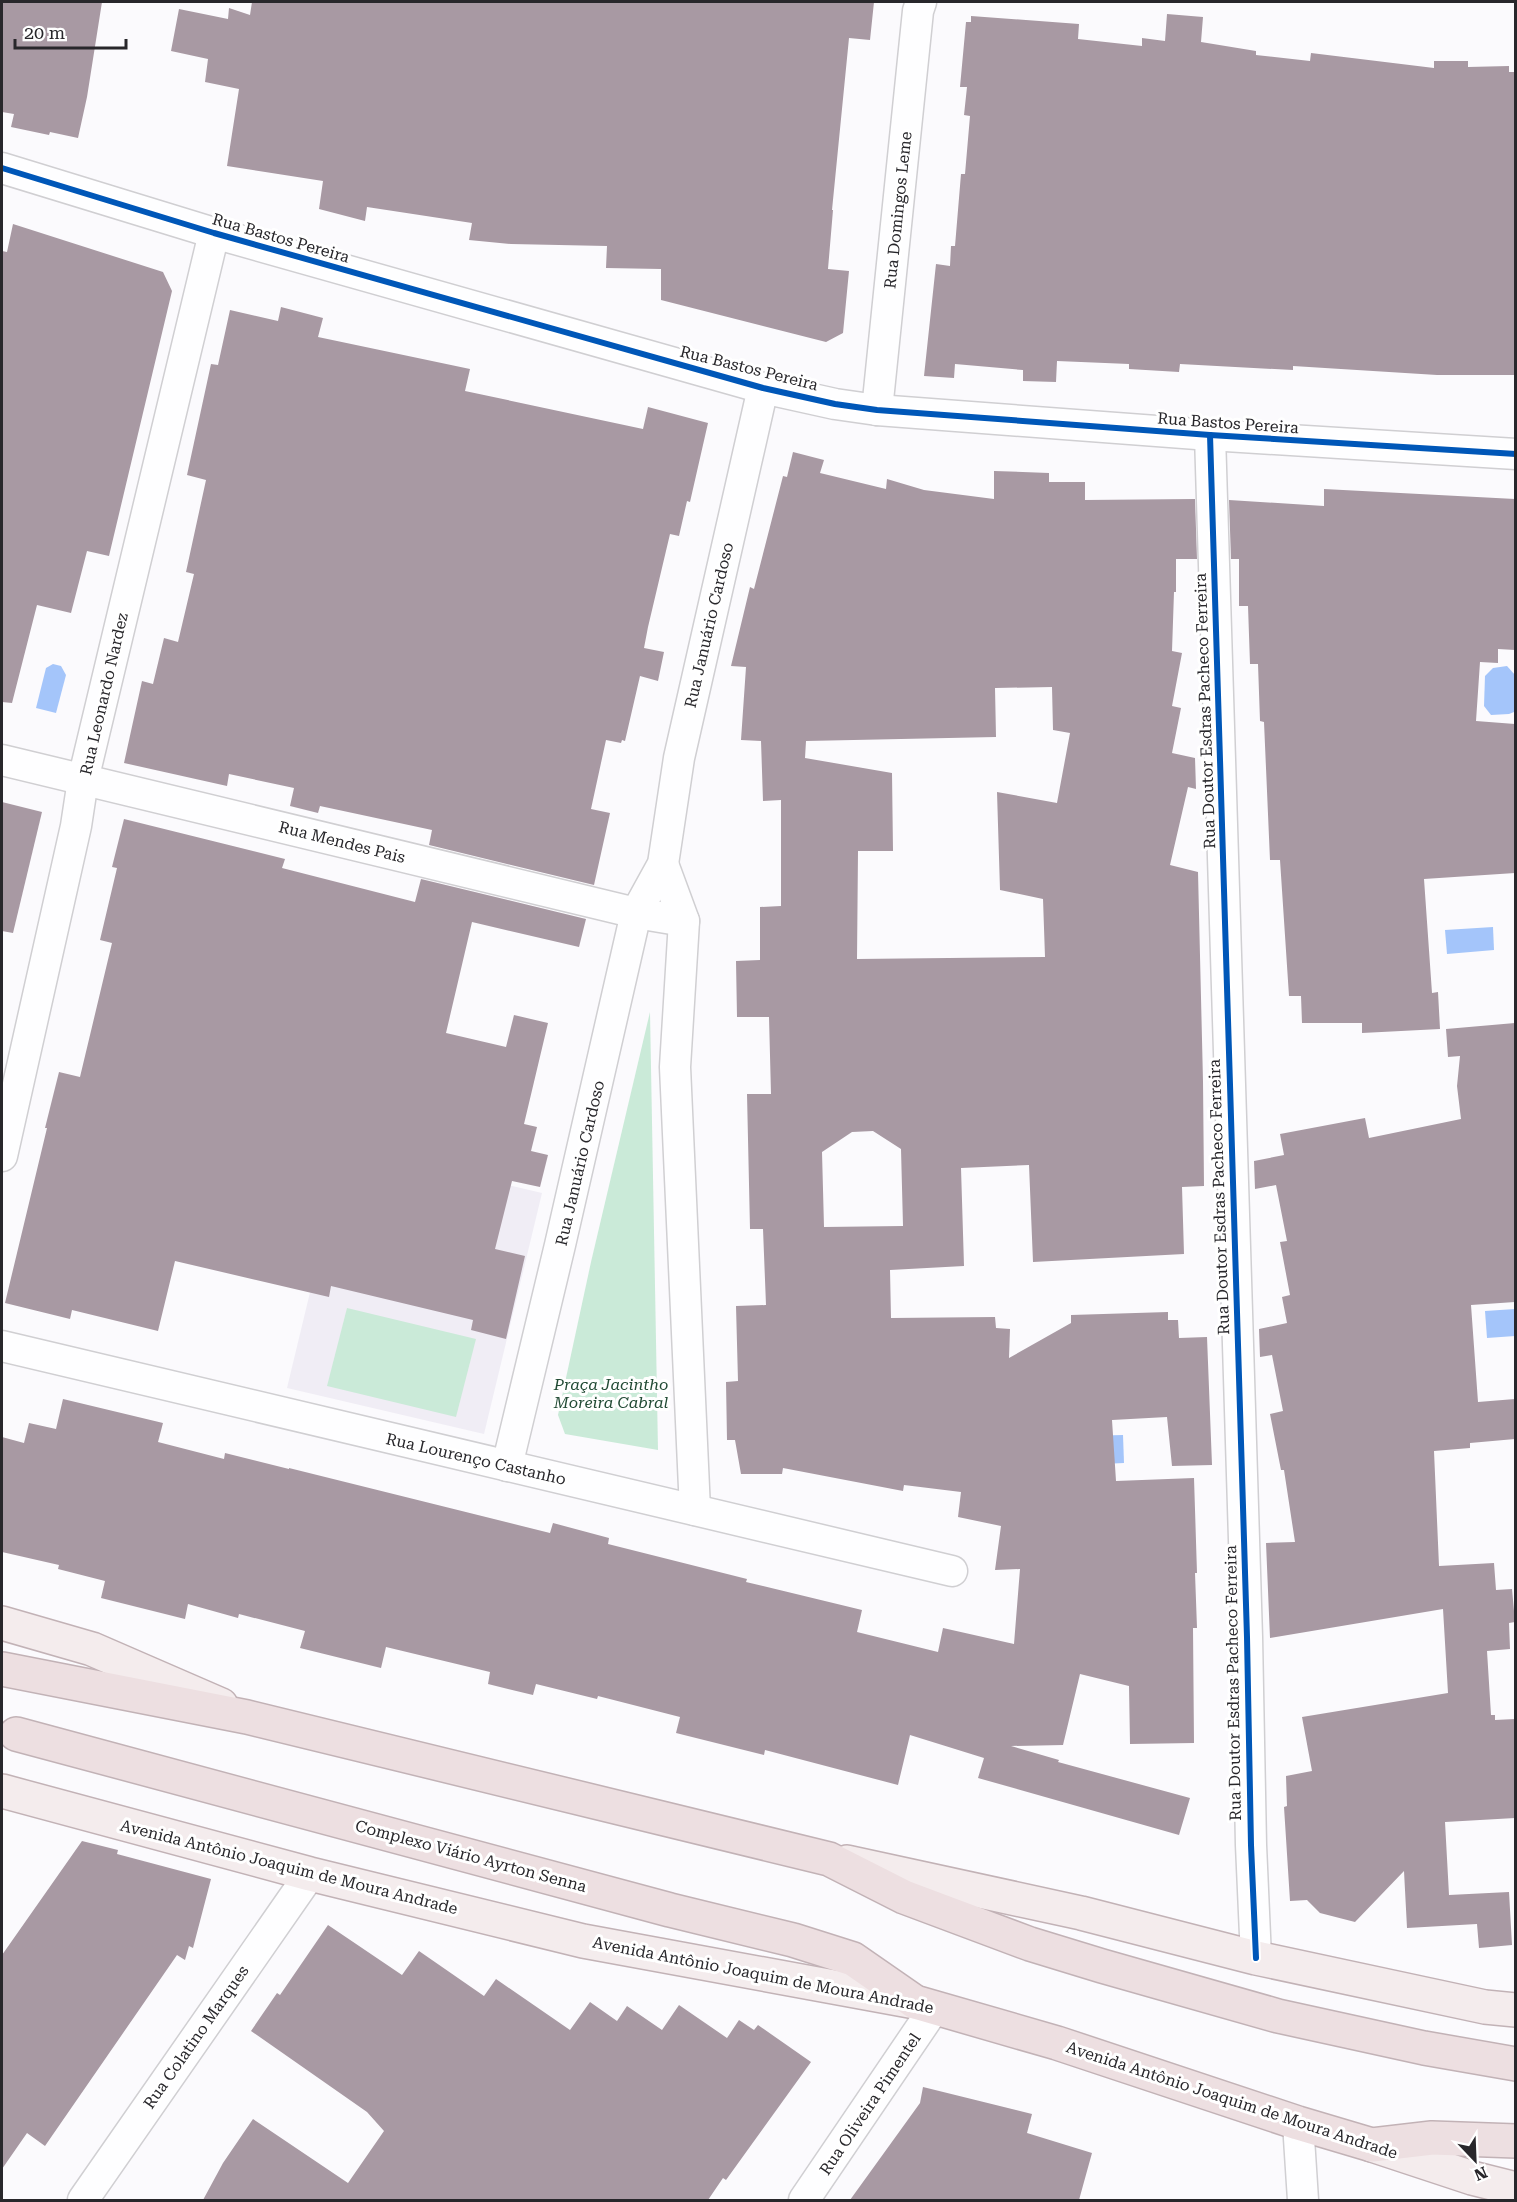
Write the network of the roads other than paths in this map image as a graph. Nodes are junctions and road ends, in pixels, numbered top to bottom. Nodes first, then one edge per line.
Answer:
1 (919, 4) edge
2 (2, 168) edge
3 (214, 233) junction
4 (763, 388) junction
5 (877, 410) junction
6 (1210, 435) junction
7 (1515, 454) edge
8 (2, 760) edge
9 (83, 780) junction
10 (663, 864) junction
11 (636, 913) junction
12 (684, 921) junction
13 (2, 1156) edge
14 (2, 1346) edge
15 (507, 1466) junction
16 (695, 1510) junction
17 (952, 1571) dead end
18 (2, 1623) edge
19 (2, 1670) edge
20 (247, 1717) junction
21 (16, 1734) dead end
22 (2, 1791) edge
23 (829, 1859) junction
24 (310, 1874) junction
25 (1256, 1958) junction
26 (925, 2004) junction
27 (1515, 2010) edge
28 (1515, 2064) edge
29 (1298, 2123) junction
30 (1515, 2140) edge
31 (1372, 2145) junction
32 (1515, 2189) edge
33 (83, 2200) edge
34 (804, 2200) edge
35 (1303, 2200) edge

1 - 5 street, Rua Domingos Leme
2 - 3 street, Rua Bastos Pereira
3 - 4 street, Rua Bastos Pereira
3 - 9 street, Rua Leonardo Nardez
4 - 5 street, Rua Bastos Pereira
4 - 10 street, Rua Januário Cardoso
5 - 6 street, Rua Bastos Pereira
6 - 7 street, Rua Bastos Pereira
6 - 25 street, Rua Doutor Esdras Pacheco Ferreira
8 - 9 street, Rua Mendes Pais
9 - 11 street, Rua Mendes Pais
9 - 13 street, Rua Leonardo Nardez
10 - 11 street, Rua Januário Cardoso
10 - 12 street, Rua Januário Cardoso
11 - 12 street, Rua Mendes Pais
11 - 15 street, Rua Januário Cardoso
12 - 16 street
14 - 15 street, Rua Lourenço Castanho
15 - 16 street, Rua Lourenço Castanho
16 - 17 street, Rua Lourenço Castanho
18 - 20 main road
19 - 20 highway
20 - 23 highway
21 - 26 highway, Complexo Viário Ayrton Senna
22 - 24 main road, Avenida Antônio Joaquim de Moura Andrade
23 - 25 main road
23 - 28 highway
24 - 26 main road, Avenida Antônio Joaquim de Moura Andrade
24 - 33 street, Rua Colatino Marques
25 - 27 main road
26 - 29 highway, Avenida Antônio Joaquim de Moura Andrade
26 - 34 street, Rua Oliveira Pimentel
29 - 31 highway, Avenida Antônio Joaquim de Moura Andrade
29 - 35 street
30 - 31 highway
31 - 32 main road, Avenida Antônio Joaquim de Moura Andrade

